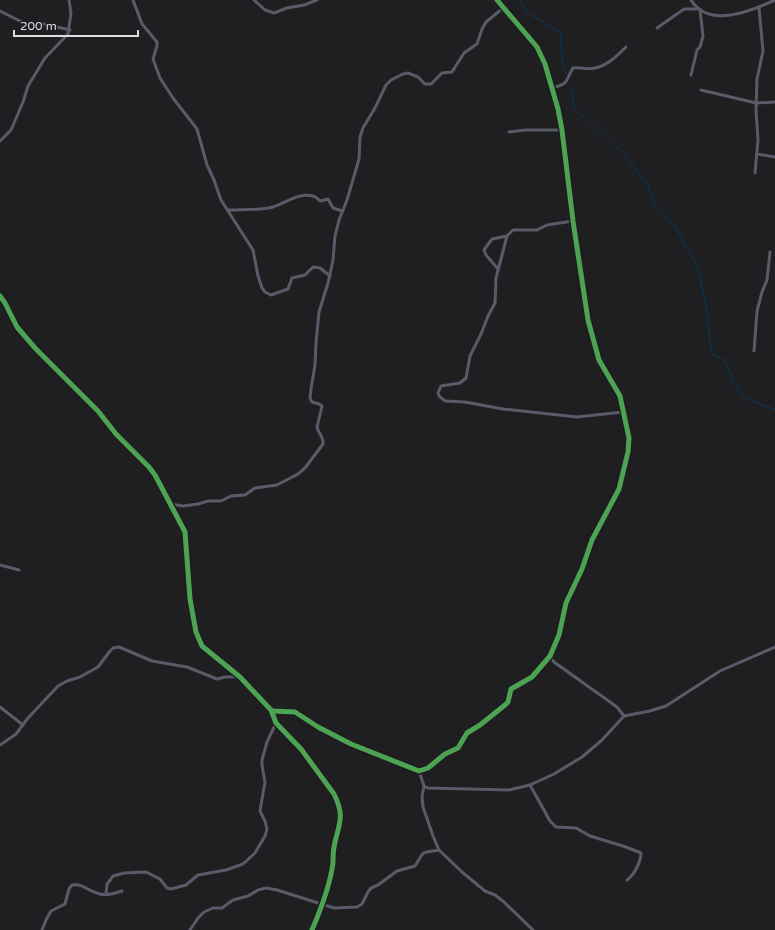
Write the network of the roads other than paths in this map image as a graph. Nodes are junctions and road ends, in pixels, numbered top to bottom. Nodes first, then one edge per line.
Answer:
1 (69, 0) edge
2 (133, 0) edge
3 (254, 0) edge
4 (317, 0) edge
5 (497, 0) edge
6 (691, 0) edge
7 (775, 0) edge
8 (503, 8) junction
9 (758, 8) junction
10 (699, 9) junction
11 (0, 10) edge
12 (657, 28) dead end
13 (70, 30) junction
14 (626, 47) dead end
15 (691, 75) dead end
16 (552, 88) junction
17 (701, 90) dead end
18 (756, 102) junction
19 (775, 102) edge
20 (562, 130) junction
21 (509, 132) dead end
22 (0, 141) edge
23 (757, 154) junction
24 (775, 157) edge
25 (755, 173) dead end
26 (228, 210) junction
27 (342, 211) junction
28 (573, 221) junction
29 (507, 236) junction
30 (770, 252) dead end
31 (498, 269) junction
32 (330, 276) junction
33 (0, 296) edge
34 (754, 351) dead end
35 (623, 412) junction
36 (170, 503) junction
37 (0, 565) edge
38 (19, 570) dead end
39 (775, 647) edge
40 (550, 656) junction
41 (240, 677) junction
42 (0, 706) edge
43 (272, 711) junction
44 (624, 716) junction
45 (276, 723) junction
46 (23, 725) junction
47 (0, 745) edge
48 (419, 771) junction
49 (530, 785) junction
50 (424, 786) junction
51 (440, 850) junction
52 (627, 880) dead end
53 (122, 891) dead end
54 (106, 894) junction
55 (323, 904) junction
56 (42, 930) edge
57 (190, 930) edge
58 (312, 930) edge
59 (533, 930) edge

1 - 13 street
2 - 26 street
3 - 4 street
5 - 8 street
6 - 10 street
7 - 9 street
8 - 16 street
8 - 27 street
9 - 10 street
9 - 18 street
10 - 12 street
10 - 15 street
11 - 13 street
13 - 22 street
14 - 16 street
16 - 20 street
17 - 18 street
18 - 19 street
18 - 23 street
20 - 21 street
20 - 28 street
23 - 24 street
23 - 25 street
26 - 27 street
26 - 32 street
27 - 32 street
28 - 29 street
28 - 35 street
29 - 31 street
29 - 31 street
30 - 34 street
31 - 35 street
32 - 36 street
33 - 36 street
35 - 40 street
36 - 41 street
37 - 38 street
39 - 44 street
40 - 44 street
40 - 48 street
41 - 43 street
41 - 46 street
42 - 46 street
43 - 45 street
43 - 48 street
44 - 49 street
45 - 54 street
45 - 55 street
46 - 47 street
48 - 50 street
49 - 50 street
49 - 52 street
50 - 51 street
51 - 55 street
51 - 59 street
53 - 54 street
54 - 56 street
55 - 57 street
55 - 58 street

